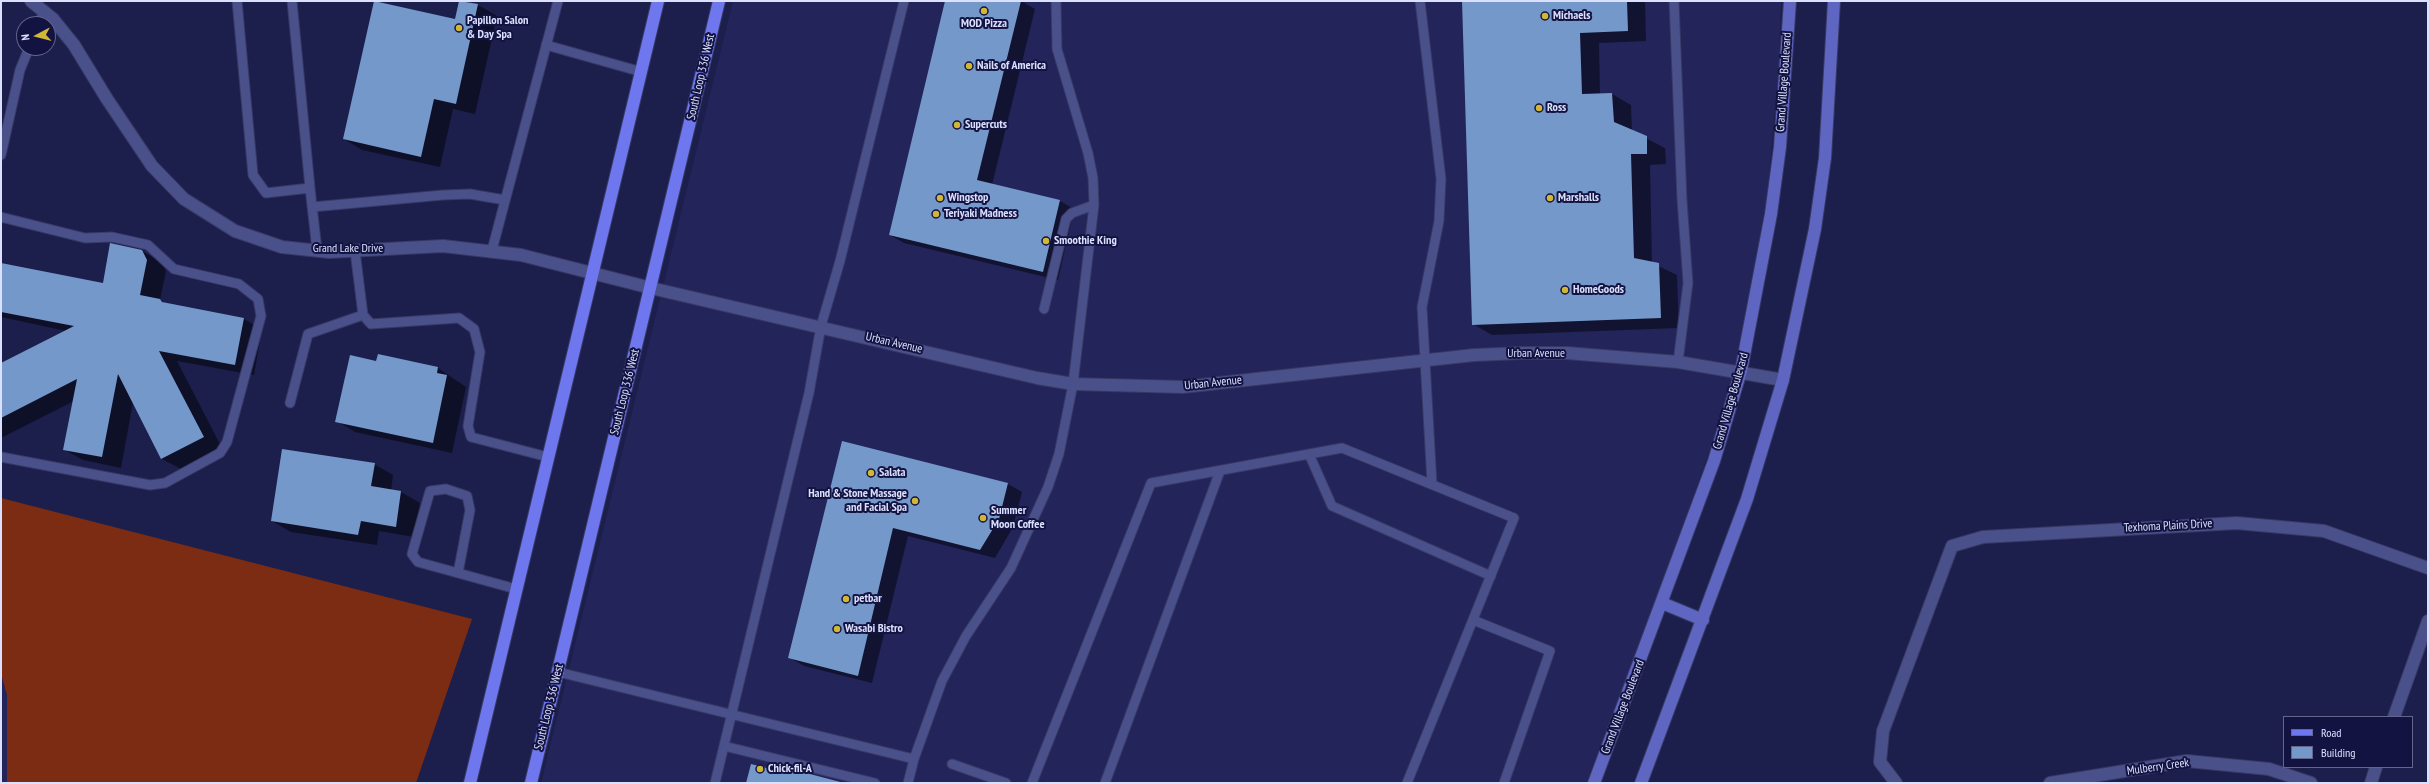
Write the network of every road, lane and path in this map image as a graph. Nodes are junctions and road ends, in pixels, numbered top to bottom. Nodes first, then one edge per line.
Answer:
1 (31, 1) edge
2 (238, 1) edge
3 (292, 1) edge
4 (558, 1) edge
5 (658, 1) edge
6 (719, 1) edge
7 (904, 1) edge
8 (1056, 1) edge
9 (1420, 1) edge
10 (1674, 1) edge
11 (1790, 1) edge
12 (1834, 1) edge
13 (44, 11) junction
14 (42, 16) edge
15 (546, 45) junction
16 (26, 56) edge
17 (642, 72) junction
18 (1, 155) edge
19 (310, 188) junction
20 (505, 200) junction
21 (1094, 205) junction
22 (312, 207) junction
23 (1, 217) edge
24 (316, 250) junction
25 (492, 250) junction
26 (355, 251) junction
27 (592, 272) junction
28 (651, 288) junction
29 (1044, 309) dead end
30 (363, 315) junction
31 (821, 326) junction
32 (1426, 360) junction
33 (1678, 362) junction
34 (1741, 371) junction
35 (1783, 380) junction
36 (1073, 384) junction
37 (290, 403) dead end
38 (1309, 454) junction
39 (1, 457) edge
40 (548, 457) junction
41 (1220, 471) junction
42 (1432, 484) junction
43 (2428, 568) edge
44 (458, 573) junction
45 (1491, 576) junction
46 (516, 589) junction
47 (1662, 603) junction
48 (1473, 620) junction
49 (1703, 620) junction
50 (2428, 621) edge
51 (558, 672) junction
52 (732, 715) junction
53 (2394, 716) edge
54 (724, 746) junction
55 (914, 759) junction
56 (952, 764) dead end
57 (2376, 768) edge
58 (470, 783) edge
59 (531, 783) edge
60 (715, 783) edge
61 (875, 783) edge
62 (908, 783) edge
63 (1006, 783) edge
64 (1032, 783) edge
65 (1105, 783) edge
66 (1407, 783) edge
67 (1504, 783) edge
68 (1594, 783) edge
69 (1641, 783) edge
70 (1896, 783) edge
71 (2050, 783) edge
72 (2311, 783) edge
73 (2371, 783) edge

1 - 13 street, Grand Lake Drive
2 - 19 lane
3 - 19 lane
4 - 15 lane
5 - 17 main road
6 - 28 main road, South Loop 336 West
7 - 31 lane
8 - 21 lane
9 - 32 lane
10 - 33 lane
11 - 34 street, Grand Village Boulevard
12 - 35 street
13 - 14 lane
13 - 24 street, Grand Lake Drive
15 - 17 lane
15 - 20 lane
16 - 18 lane
17 - 27 main road
19 - 22 lane
20 - 22 lane
20 - 25 lane
21 - 29 lane
21 - 36 lane
22 - 24 lane
23 - 39 lane
24 - 26 street, Grand Lake Drive
25 - 26 street, Grand Lake Drive
25 - 27 street, Grand Lake Drive
26 - 30 lane
27 - 28 street, Grand Lake Drive
27 - 40 main road
28 - 31 street, Urban Avenue
28 - 51 main road, South Loop 336 West
30 - 37 lane
30 - 40 lane
31 - 36 street, Urban Avenue
31 - 52 lane
32 - 33 street, Urban Avenue
32 - 36 street, Urban Avenue
32 - 42 lane
33 - 34 street, Urban Avenue
34 - 35 street, Urban Avenue
34 - 47 street, Grand Village Boulevard
35 - 49 street
36 - 55 lane
38 - 41 lane
38 - 42 lane
38 - 45 lane
40 - 46 main road
41 - 64 lane
41 - 65 lane
42 - 45 lane
43 - 70 street, Texhoma Plains Drive
44 - 44 lane
44 - 46 lane
45 - 48 lane
46 - 58 main road
47 - 49 street
47 - 68 street, Grand Village Boulevard
48 - 66 lane
48 - 67 lane
49 - 69 street
50 - 53 street
51 - 52 lane
51 - 59 main road, South Loop 336 West
52 - 54 lane
52 - 55 lane
54 - 60 lane
54 - 61 lane
55 - 62 lane
56 - 63 lane
57 - 73 street
71 - 72 street, Mulberry Creek

